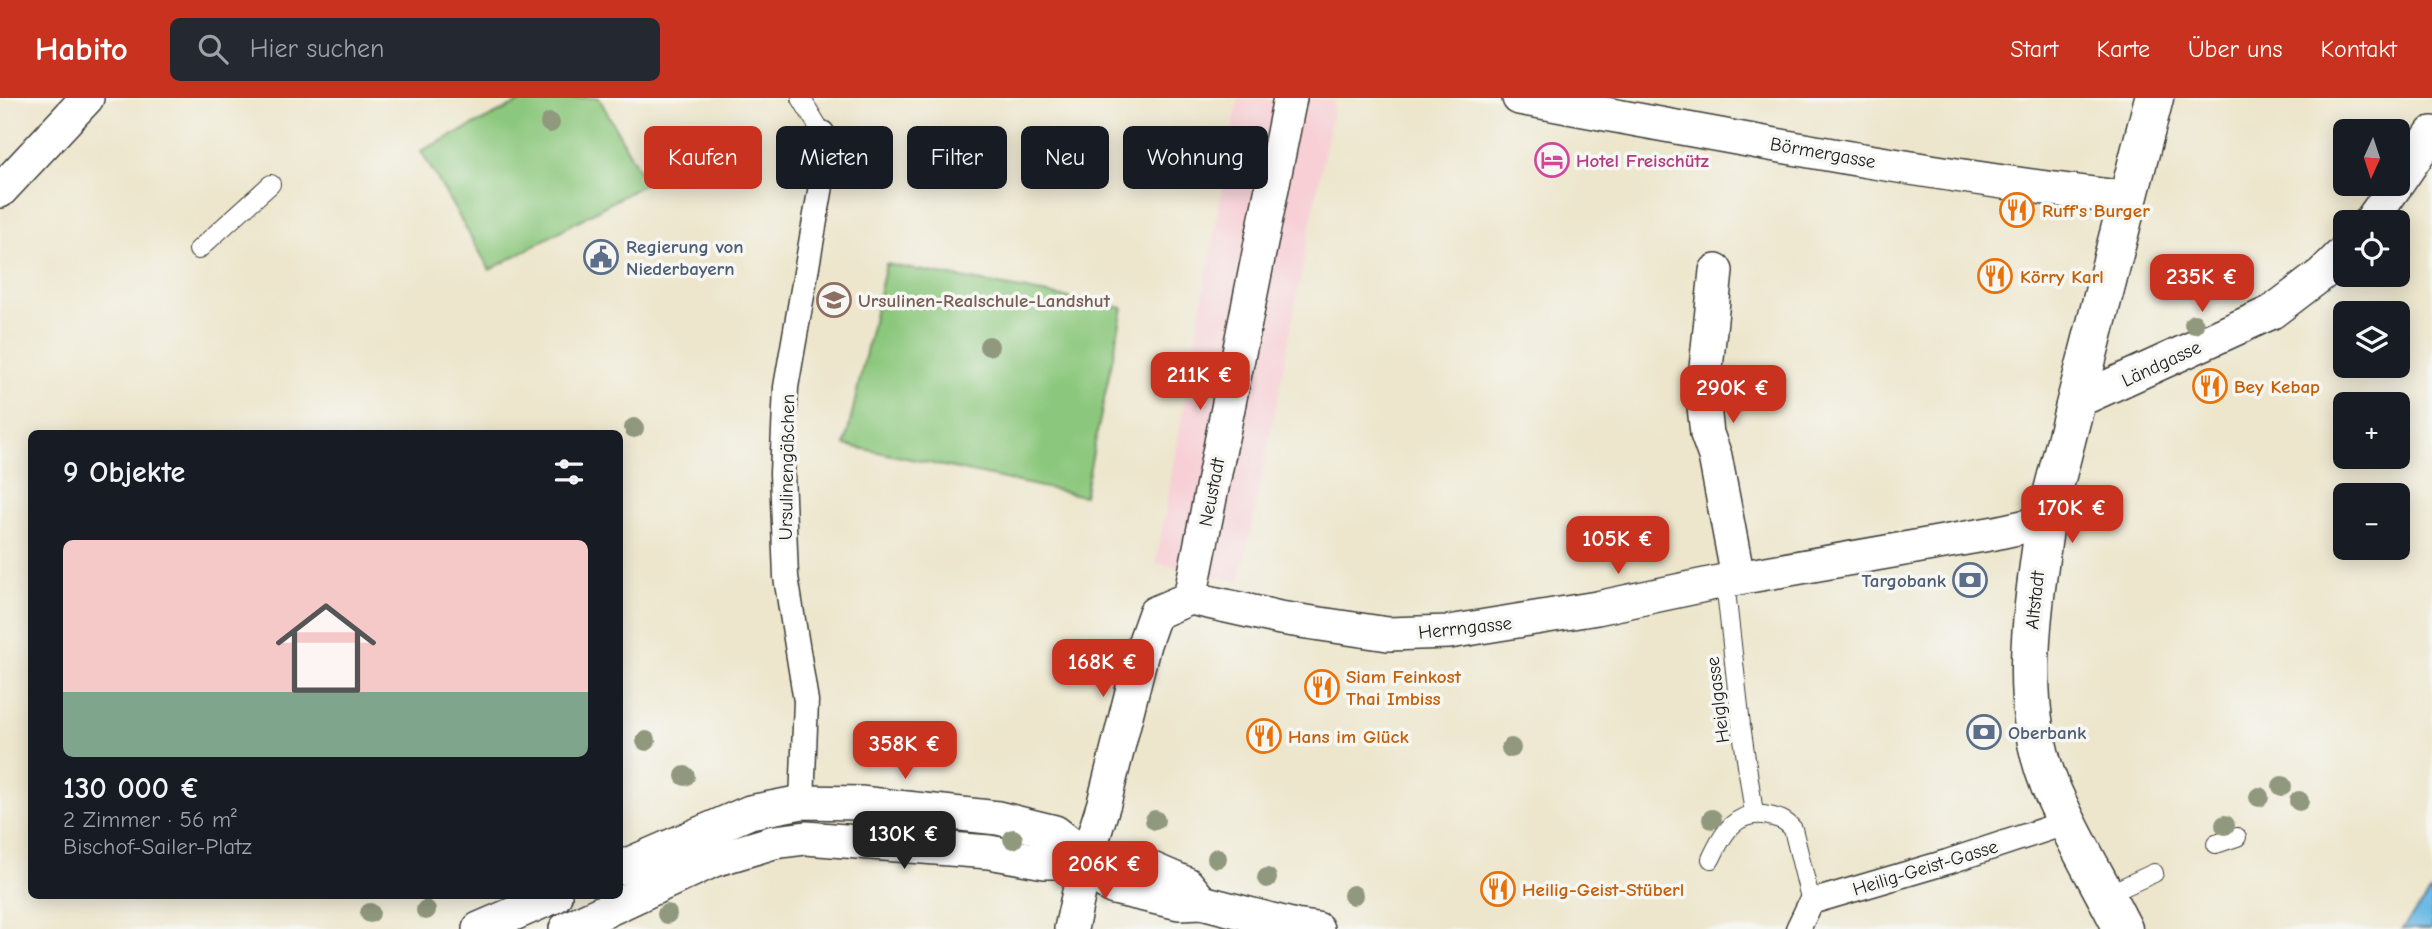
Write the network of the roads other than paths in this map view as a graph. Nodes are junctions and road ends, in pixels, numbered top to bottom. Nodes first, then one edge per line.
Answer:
1 (87, 98) edge
2 (801, 98) edge
3 (1290, 98) edge
4 (1519, 98) edge
5 (2154, 98) edge
6 (818, 126) edge
7 (2432, 133) edge
8 (2410, 164) edge
9 (271, 184) dead end
10 (820, 189) edge
11 (0, 191) edge
12 (2127, 198) junction
13 (198, 250) dead end
14 (2333, 263) edge
15 (1716, 271) dead end
16 (2077, 401) junction
17 (2045, 522) junction
18 (1732, 580) junction
19 (1190, 597) junction
20 (802, 802) junction
21 (1754, 813) junction
22 (2068, 822) junction
23 (2237, 837) dead end
24 (2216, 844) dead end
25 (708, 846) junction
26 (1711, 859) dead end
27 (1086, 860) junction
28 (623, 867) edge
29 (2154, 873) dead end
30 (2106, 895) junction
31 (623, 896) edge
32 (548, 899) edge
33 (617, 899) edge
34 (1811, 902) junction
35 (479, 929) edge
36 (566, 929) edge
37 (1071, 929) edge
38 (1317, 929) edge
39 (1798, 929) edge
40 (2123, 929) edge

1 - 11 street
2 - 6 lane
3 - 19 street, Neustadt
4 - 12 street, Börmergasse
5 - 12 street, Altstadt
7 - 8 street
9 - 13 lane
10 - 20 street, Ursulinengäßchen
12 - 16 street, Altstadt
14 - 16 street, Ländgasse
15 - 18 street
16 - 17 street, Altstadt
17 - 18 street, Herrngasse
17 - 22 street, Altstadt
18 - 19 street, Herrngasse
18 - 21 lane, Heiglgasse
19 - 27 street
20 - 25 street
20 - 27 street
21 - 26 lane
21 - 34 lane
22 - 30 street, Altstadt
22 - 34 street, Heilig-Geist-Gasse
23 - 24 lane
25 - 27 street
25 - 28 street
25 - 31 street
27 - 37 street
27 - 38 street
29 - 30 lane
30 - 40 street, Altstadt
32 - 35 street
33 - 36 street
34 - 39 street

